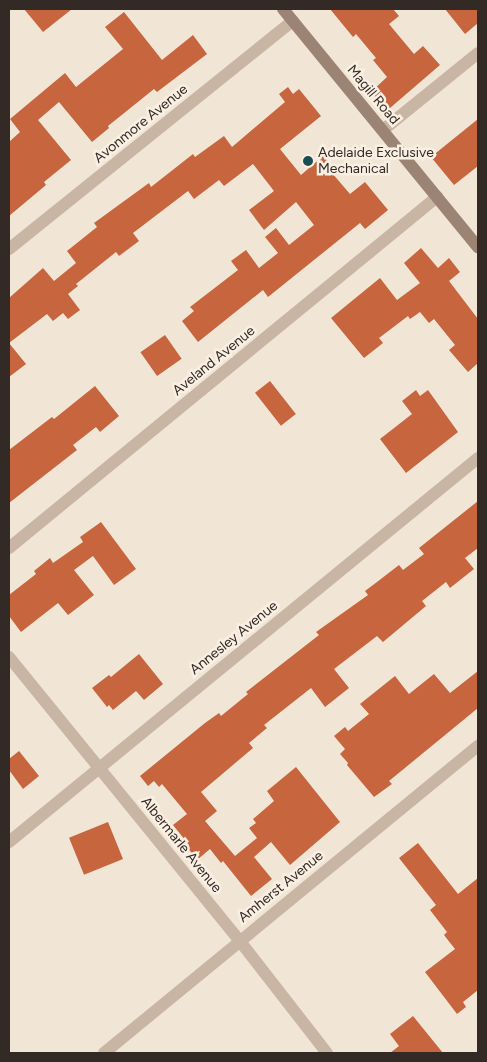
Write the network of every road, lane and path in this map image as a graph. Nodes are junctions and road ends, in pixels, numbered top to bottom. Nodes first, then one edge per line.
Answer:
1 (283, 9) edge
2 (293, 21) junction
3 (478, 53) edge
4 (383, 130) junction
5 (437, 197) junction
6 (478, 247) edge
7 (9, 249) edge
8 (478, 458) edge
9 (9, 548) edge
10 (9, 657) edge
11 (478, 746) edge
12 (99, 767) junction
13 (9, 842) edge
14 (239, 940) junction
15 (104, 1053) edge
16 (327, 1053) edge

1 - 2 main road, Magill Road
2 - 4 main road, Magill Road
2 - 7 street, Avonmore Avenue
3 - 4 street
4 - 5 main road, Magill Road
5 - 6 main road, Magill Road
5 - 9 street, Aveland Avenue
8 - 12 street, Annesley Avenue
10 - 12 street, Albermarle Avenue
11 - 14 street, Amherst Avenue
12 - 13 street, Annesley Avenue
12 - 14 street, Albermarle Avenue
14 - 15 street, Amherst Avenue
14 - 16 street, Albermarle Avenue

